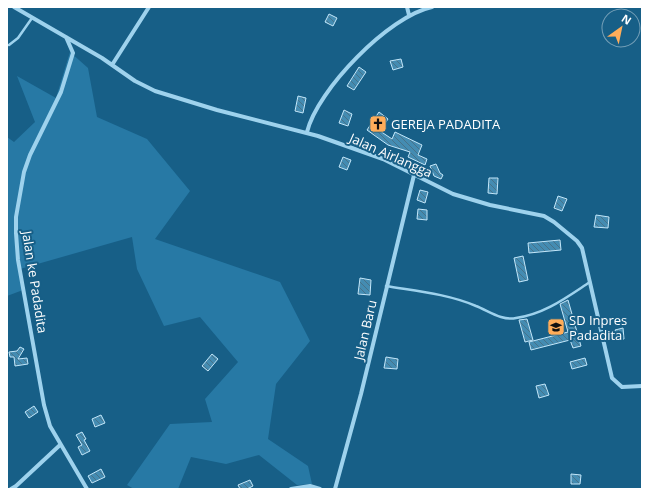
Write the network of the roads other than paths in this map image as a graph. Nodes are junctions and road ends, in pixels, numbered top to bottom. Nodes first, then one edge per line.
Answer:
1 (14, 7) edge
2 (150, 7) edge
3 (407, 7) edge
4 (432, 7) edge
5 (409, 15) junction
6 (32, 17) junction
7 (66, 37) junction
8 (8, 45) dead end
9 (81, 46) junction
10 (73, 53) junction
11 (112, 65) junction
12 (307, 132) junction
13 (414, 175) junction
14 (590, 282) junction
15 (386, 286) junction
16 (642, 386) edge
17 (60, 445) junction
18 (11, 489) edge
19 (87, 489) edge
20 (291, 489) edge
21 (320, 489) edge
22 (335, 489) edge

1 - 6 street, Jalan Airlangga
2 - 11 street
3 - 5 street
4 - 5 street
5 - 12 street
6 - 7 street, Jalan Airlangga
6 - 8 lane
7 - 9 street, Jalan Airlangga
7 - 10 street
9 - 10 street
9 - 11 street, Jalan Airlangga
10 - 17 street, Jalan ke Padadita
11 - 12 street, Jalan Airlangga
12 - 13 street, Jalan Airlangga
13 - 14 street, Jalan Airlangga
13 - 15 street, Jalan Baru
14 - 15 lane
14 - 16 street, Jalan Airlangga
15 - 22 street, Jalan Baru
17 - 18 street
17 - 19 street, Jalan ke Padadita
20 - 21 street

